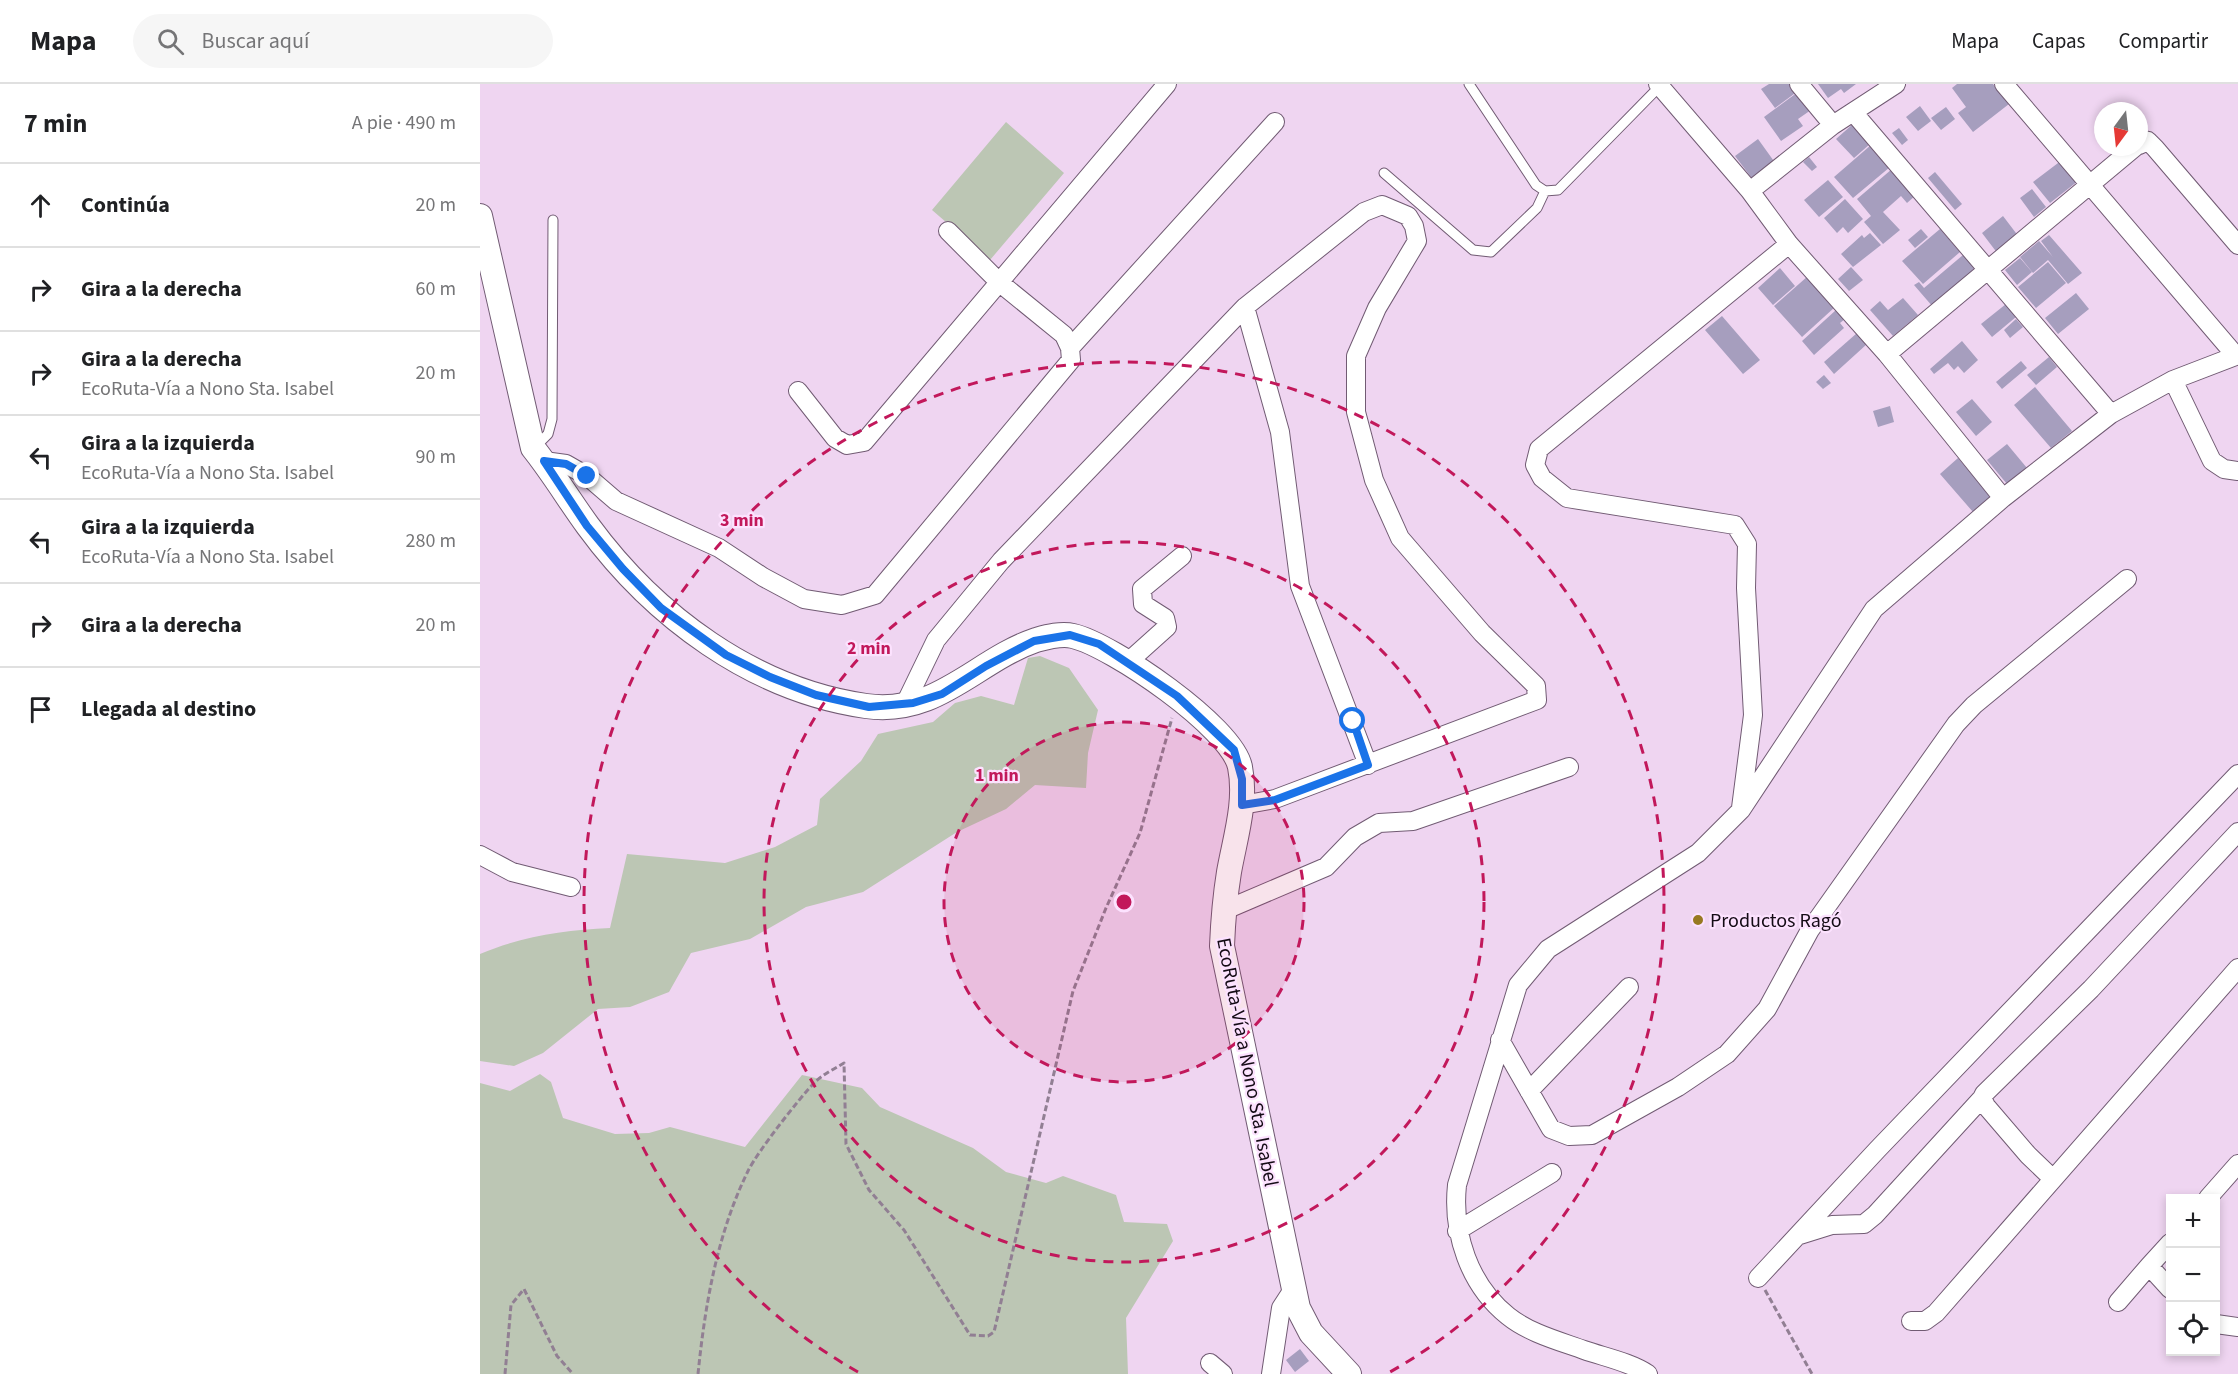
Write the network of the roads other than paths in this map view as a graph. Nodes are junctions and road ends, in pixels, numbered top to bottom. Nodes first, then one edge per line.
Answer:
1 (1167, 84) edge
2 (1469, 84) edge
3 (1799, 84) edge
4 (1896, 84) edge
5 (2004, 84) edge
6 (1659, 85) edge
7 (1853, 112) junction
8 (1275, 122) dead end
9 (1833, 125) junction
10 (2148, 141) edge
11 (2124, 156) edge
12 (1384, 173) dead end
13 (2091, 184) junction
14 (1545, 191) junction
15 (1750, 191) junction
16 (480, 216) edge
17 (554, 220) dead end
18 (948, 231) dead end
19 (1789, 244) junction
20 (2238, 245) edge
21 (1986, 270) junction
22 (1000, 282) junction
23 (1245, 307) junction
24 (1070, 348) junction
25 (1887, 354) junction
26 (2237, 356) edge
27 (2173, 380) junction
28 (798, 392) dead end
29 (2110, 414) junction
30 (538, 454) junction
31 (2238, 471) edge
32 (2003, 498) junction
33 (1182, 556) dead end
34 (2127, 579) dead end
35 (1128, 663) junction
36 (905, 704) junction
37 (1368, 765) junction
38 (1569, 767) dead end
39 (2238, 774) edge
40 (1242, 805) junction
41 (1741, 810) junction
42 (2238, 832) edge
43 (480, 855) edge
44 (572, 887) dead end
45 (1223, 911) junction
46 (2238, 968) edge
47 (1629, 987) dead end
48 (1500, 1040) junction
49 (1529, 1091) junction
50 (1982, 1098) junction
51 (2238, 1164) edge
52 (1552, 1173) dead end
53 (2053, 1179) junction
54 (2212, 1194) edge
55 (1457, 1231) junction
56 (1797, 1237) junction
57 (2166, 1247) edge
58 (2149, 1266) junction
59 (1758, 1278) road end
60 (2166, 1285) edge
61 (1294, 1288) junction
62 (2118, 1302) dead end
63 (1911, 1321) dead end
64 (2220, 1325) edge
65 (2238, 1327) edge
66 (1271, 1374) edge
67 (1349, 1374) edge
68 (1648, 1374) edge

1 - 22 street
2 - 14 lane
3 - 9 street
4 - 7 street
5 - 13 street
6 - 14 lane
6 - 15 street
7 - 9 street
7 - 21 street
8 - 24 street
9 - 15 street
10 - 20 street
11 - 13 street
12 - 14 lane
13 - 21 street
13 - 26 street
15 - 19 street
16 - 30 main road, EcoRuta-Vía a Nono Sta. Isabel
17 - 30 lane
18 - 22 street
19 - 25 street
19 - 41 street
21 - 25 street
21 - 29 street
22 - 24 street
22 - 28 street
23 - 36 street
23 - 37 street
23 - 37 street
24 - 30 street
25 - 32 street
26 - 27 street
27 - 29 street
27 - 31 street
29 - 32 street
30 - 36 main road, EcoRuta-Vía a Nono Sta. Isabel
32 - 41 street
33 - 35 street
34 - 49 street
35 - 36 main road, EcoRuta-Vía a Nono Sta. Isabel
35 - 40 main road, EcoRuta-Vía a Nono Sta. Isabel
37 - 40 street
38 - 45 street
39 - 56 street
40 - 45 main road, EcoRuta-Vía a Nono Sta. Isabel
41 - 48 street
42 - 50 street
43 - 44 street
45 - 61 main road, EcoRuta-Vía a Nono Sta. Isabel
46 - 53 street
47 - 49 street
48 - 49 street
48 - 55 street
50 - 53 street
50 - 56 street
51 - 54 street
52 - 55 street
53 - 63 street
55 - 68 street
56 - 59 street
57 - 58 street
58 - 60 street
58 - 62 street
61 - 66 street
61 - 67 main road, EcoRuta-Vía a Nono Sta. Isabel
64 - 65 street

